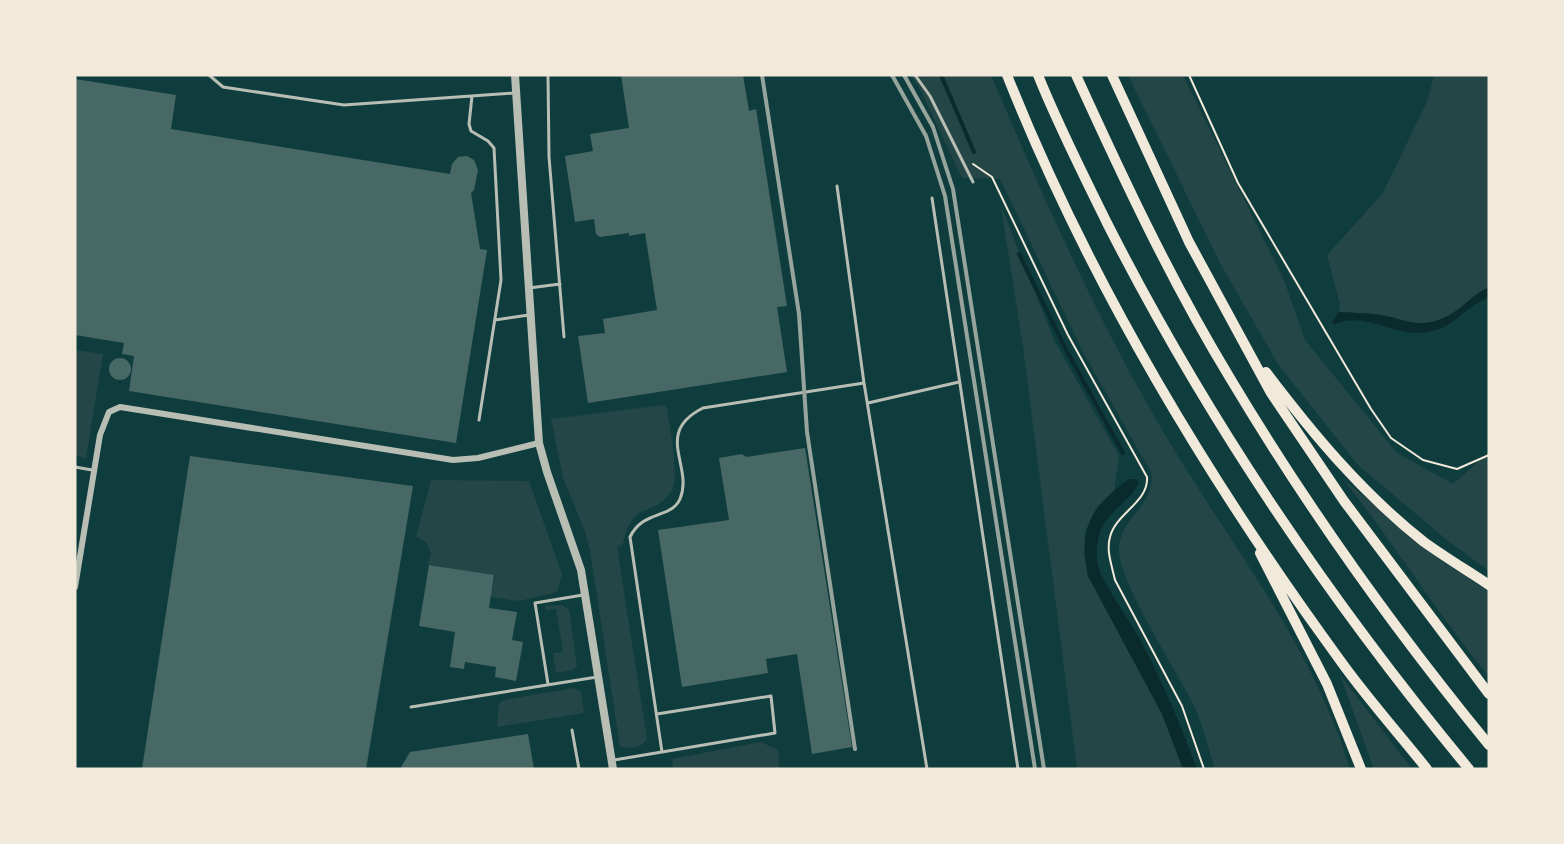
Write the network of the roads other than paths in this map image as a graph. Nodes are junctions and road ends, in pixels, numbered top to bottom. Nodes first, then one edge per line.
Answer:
1 (209, 75) edge
2 (514, 75) edge
3 (548, 75) edge
4 (915, 75) edge
5 (1007, 75) edge
6 (1038, 75) edge
7 (1076, 75) edge
8 (1112, 75) edge
9 (516, 93) junction
10 (472, 96) junction
11 (973, 182) dead end
12 (837, 186) dead end
13 (932, 198) dead end
14 (560, 284) junction
15 (528, 288) junction
16 (529, 315) junction
17 (495, 320) junction
18 (564, 337) dead end
19 (1243, 340) junction
20 (960, 382) junction
21 (864, 383) junction
22 (868, 403) junction
23 (479, 420) dead end
24 (539, 443) junction
25 (75, 467) edge
26 (94, 470) junction
27 (1246, 523) junction
28 (1489, 585) edge
29 (75, 587) edge
30 (585, 595) junction
31 (598, 677) junction
32 (548, 685) junction
33 (1489, 694) edge
34 (411, 706) dead end
35 (657, 714) junction
36 (572, 730) dead end
37 (1489, 745) edge
38 (662, 752) junction
39 (612, 760) junction
40 (579, 769) edge
41 (613, 769) edge
42 (927, 769) edge
43 (1018, 769) edge
44 (1361, 769) edge
45 (1427, 769) edge
46 (1469, 769) edge

1 - 10 lane
2 - 9 street
3 - 14 lane
4 - 11 lane
5 - 27 highway
6 - 46 highway
7 - 37 highway
8 - 19 highway
9 - 10 lane
9 - 15 street
10 - 17 lane
12 - 21 lane
13 - 20 lane
14 - 15 lane
14 - 18 lane
15 - 16 street
16 - 17 lane
16 - 24 street
17 - 23 lane
19 - 28 highway
19 - 33 highway
20 - 22 lane
20 - 43 lane
21 - 22 lane
21 - 35 lane
22 - 42 lane
24 - 26 street
24 - 30 street
25 - 26 lane
26 - 29 street
27 - 44 highway
27 - 45 highway
30 - 31 street
30 - 32 lane
31 - 32 lane
31 - 39 street
32 - 34 lane
35 - 38 lane
35 - 38 lane
36 - 40 lane
38 - 39 lane
39 - 41 street

